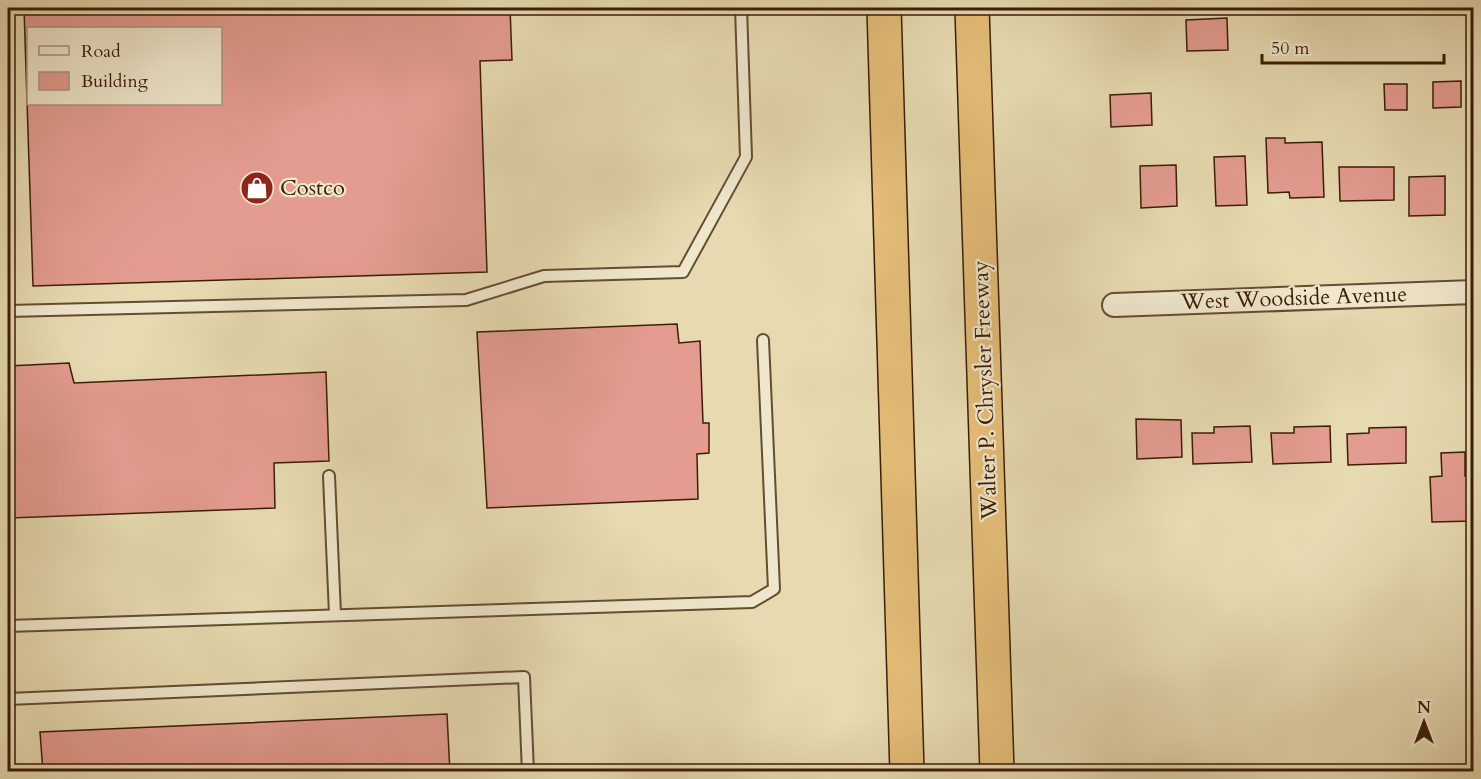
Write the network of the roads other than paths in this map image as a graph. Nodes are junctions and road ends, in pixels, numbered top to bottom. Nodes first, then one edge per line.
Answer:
1 (741, 8) edge
2 (884, 8) edge
3 (972, 8) edge
4 (1473, 292) edge
5 (1114, 305) dead end
6 (8, 311) edge
7 (764, 340) dead end
8 (328, 476) dead end
9 (335, 614) junction
10 (8, 626) edge
11 (8, 699) edge
12 (528, 771) edge
13 (907, 771) edge
14 (997, 771) edge

1 - 6 lane
2 - 13 highway
3 - 14 highway, Walter P. Chrysler Freeway
4 - 5 street, West Woodside Avenue
7 - 9 lane
8 - 9 lane
9 - 10 lane
11 - 12 lane

